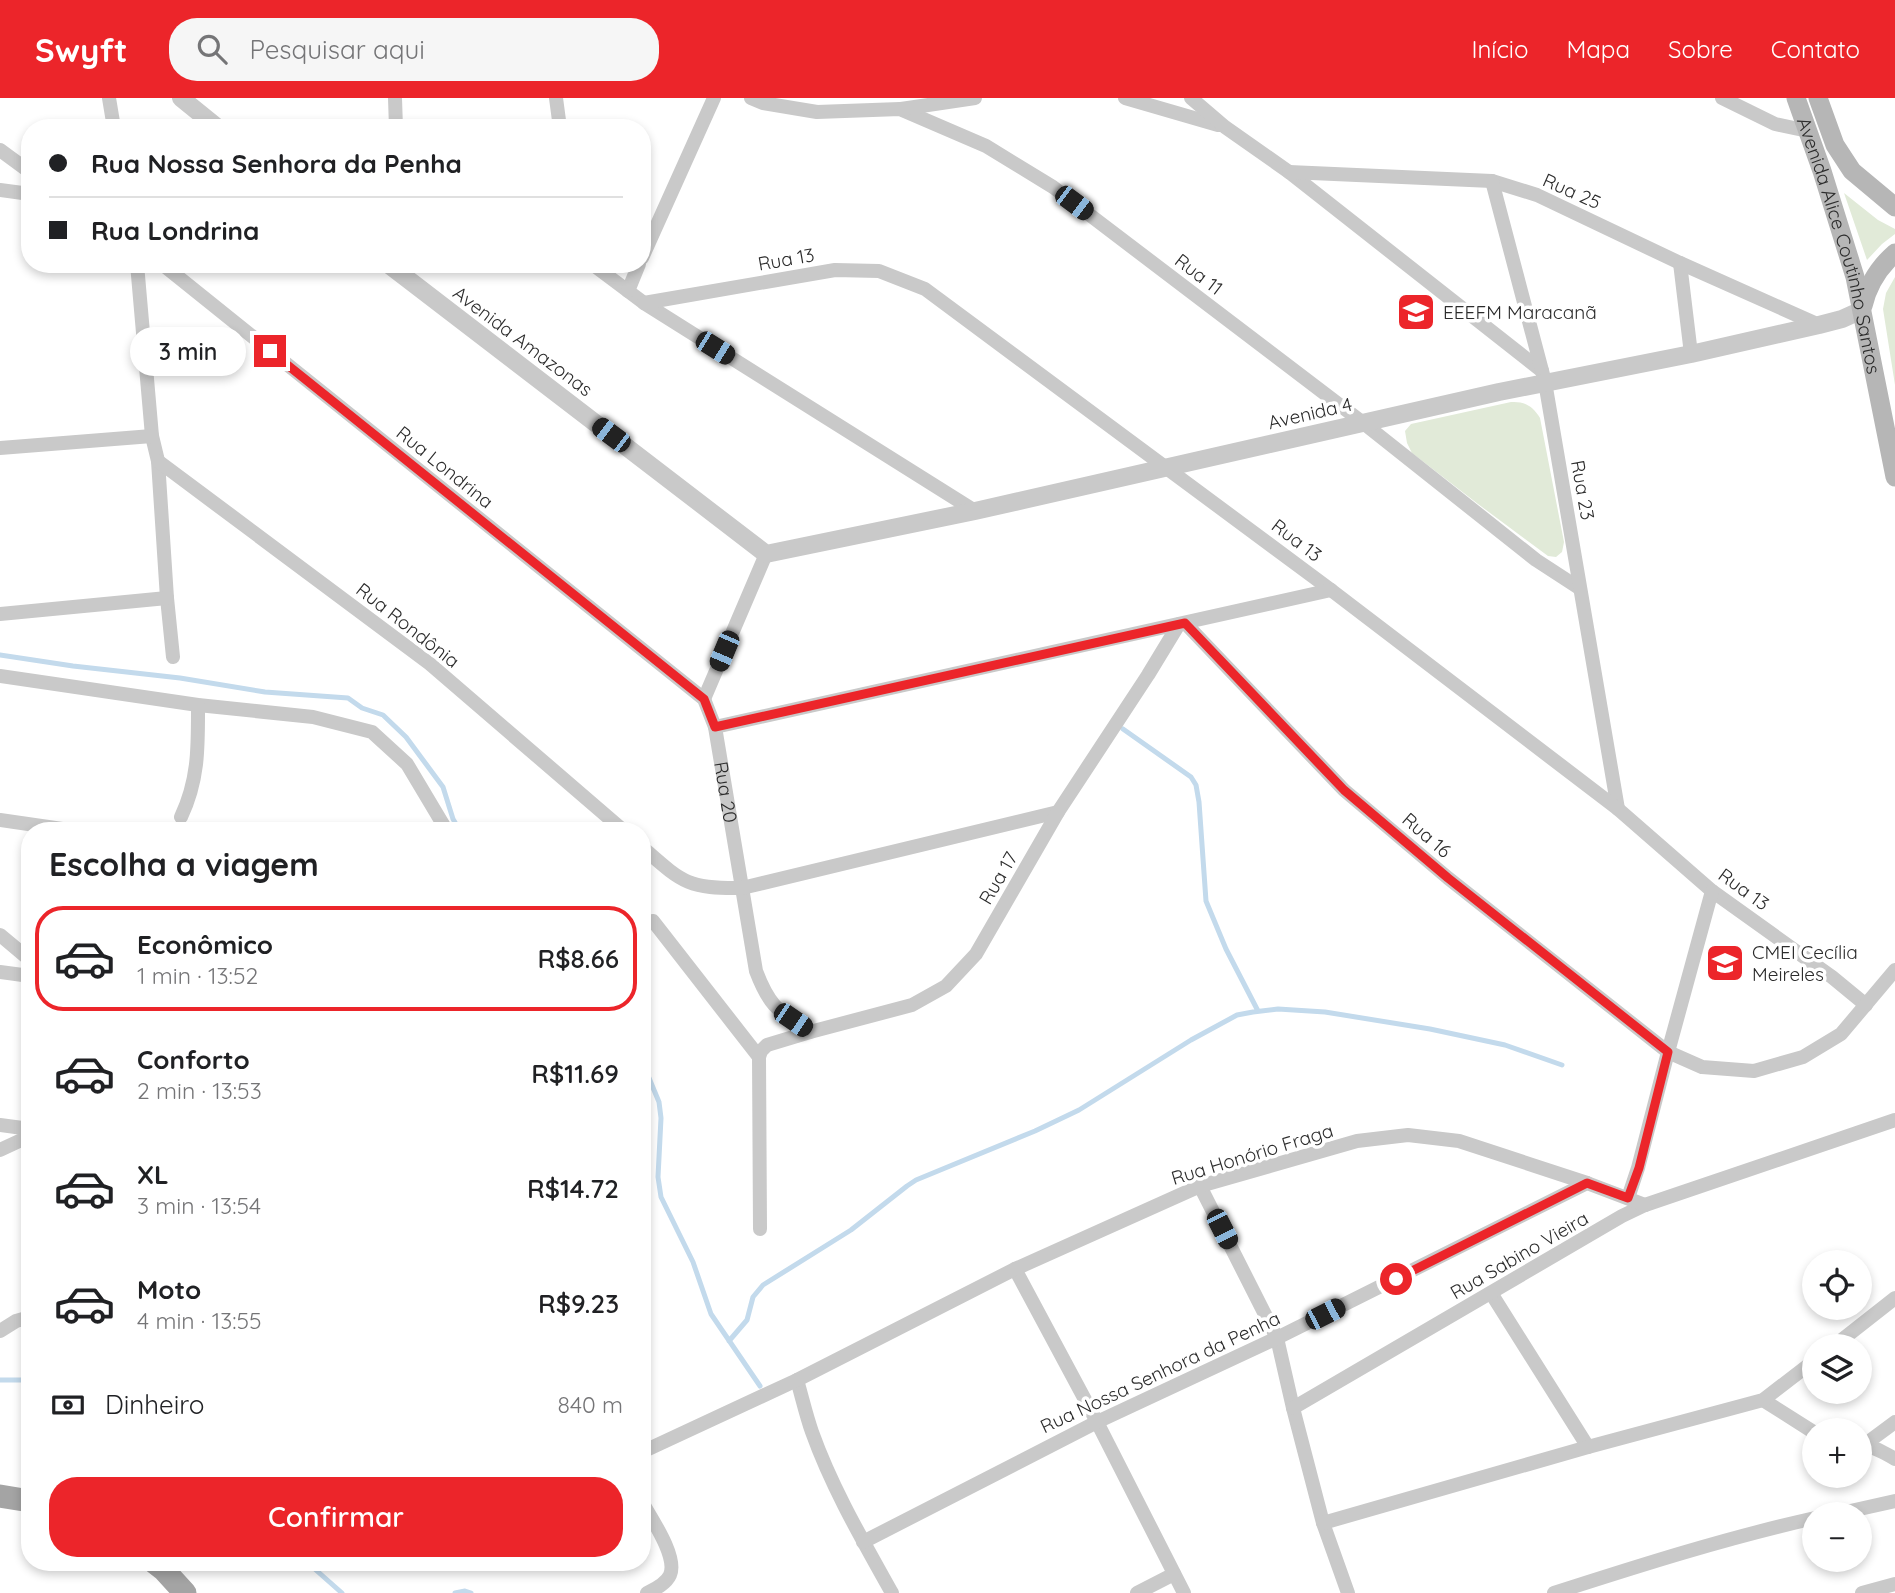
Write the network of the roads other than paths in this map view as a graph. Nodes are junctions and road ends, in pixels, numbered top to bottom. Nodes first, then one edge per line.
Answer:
1 (109, 98) edge
2 (181, 98) edge
3 (395, 98) edge
4 (556, 98) edge
5 (714, 98) edge
6 (751, 98) edge
7 (975, 98) edge
8 (1125, 98) edge
9 (1191, 98) edge
10 (1722, 98) edge
11 (1796, 98) edge
12 (1818, 98) edge
13 (900, 109) junction
14 (112, 119) edge
15 (207, 119) edge
16 (396, 119) edge
17 (560, 119) edge
18 (1225, 127) junction
19 (1808, 131) junction
20 (0, 150) edge
21 (21, 165) edge
22 (1289, 172) junction
23 (1492, 181) junction
24 (0, 190) edge
25 (21, 193) edge
26 (1895, 207) edge
27 (651, 238) edge
28 (1895, 253) edge
29 (1680, 263) junction
30 (138, 273) edge
31 (173, 273) edge
32 (400, 273) edge
33 (604, 273) edge
34 (635, 273) edge
35 (628, 291) junction
36 (645, 303) junction
37 (1862, 310) junction
38 (1819, 325) junction
39 (1691, 354) junction
40 (1543, 377) junction
41 (1362, 422) junction
42 (152, 436) junction
43 (0, 448) edge
44 (158, 461) junction
45 (1165, 467) junction
46 (1895, 477) edge
47 (975, 511) junction
48 (766, 554) junction
49 (1579, 588) junction
50 (1331, 590) junction
51 (167, 598) junction
52 (0, 614) edge
53 (1182, 623) junction
54 (173, 657) dead end
55 (0, 676) edge
56 (704, 699) junction
57 (198, 705) junction
58 (715, 727) junction
59 (1618, 809) junction
60 (1058, 812) junction
61 (181, 817) dead end
62 (0, 820) edge
63 (442, 822) edge
64 (614, 822) edge
65 (21, 823) edge
66 (651, 855) edge
67 (742, 888) junction
68 (1712, 891) junction
69 (653, 920) dead end
70 (0, 935) edge
71 (21, 952) edge
72 (1895, 970) edge
73 (0, 972) edge
74 (21, 975) edge
75 (1866, 1005) junction
76 (810, 1032) junction
77 (763, 1051) junction
78 (1668, 1052) junction
79 (1895, 1120) edge
80 (0, 1125) edge
81 (21, 1128) edge
82 (21, 1140) edge
83 (0, 1150) edge
84 (1587, 1183) junction
85 (1200, 1186) junction
86 (1628, 1198) junction
87 (1645, 1205) junction
88 (760, 1229) dead end
89 (1015, 1269) junction
90 (1491, 1293) junction
91 (1895, 1298) edge
92 (21, 1320) edge
93 (0, 1331) edge
94 (1848, 1334) edge
95 (1278, 1338) junction
96 (1802, 1370) edge
97 (797, 1380) junction
98 (1763, 1400) junction
99 (1293, 1408) junction
100 (1097, 1422) junction
101 (1895, 1422) edge
102 (1802, 1425) edge
103 (1872, 1438) edge
104 (1588, 1447) junction
105 (651, 1448) edge
106 (1872, 1449) edge
107 (1895, 1459) edge
108 (0, 1496) edge
109 (21, 1500) edge
110 (1895, 1501) edge
111 (1872, 1506) edge
112 (651, 1518) edge
113 (1802, 1521) edge
114 (1323, 1523) junction
115 (863, 1542) junction
116 (162, 1571) edge
117 (164, 1571) edge
118 (1174, 1574) junction
119 (1895, 1584) edge
120 (175, 1593) edge
121 (185, 1593) edge
122 (647, 1593) edge
123 (892, 1593) edge
124 (1136, 1593) edge
125 (1184, 1593) edge
126 (1348, 1593) edge
127 (1554, 1593) edge
128 (1862, 1593) edge

1 - 14 street
2 - 15 street
3 - 16 street
4 - 17 street
5 - 27 street
6 - 13 street, Rua 11
7 - 13 street
8 - 18 street
9 - 18 street
10 - 19 street
11 - 19 main road, Avenida Alice Coutinho Santos
12 - 26 main road
13 - 41 street, Rua 11
18 - 22 street
19 - 37 main road, Avenida Alice Coutinho Santos
20 - 21 street
22 - 23 street, Rua 25
22 - 40 street
23 - 29 street, Rua 25
23 - 40 street, Rua 23
24 - 25 street
28 - 37 main road
29 - 38 street, Rua 25
29 - 39 street
30 - 42 street
31 - 56 street, Rua Londrina
32 - 48 street, Avenida Amazonas
33 - 35 street
34 - 35 street
35 - 36 street
36 - 45 street, Rua 13
36 - 47 street
37 - 38 street, Avenida 4
37 - 46 main road, Avenida Alice Coutinho Santos
38 - 39 street, Avenida 4
39 - 40 street, Avenida 4
40 - 41 street, Avenida 4
40 - 49 street, Rua 23
41 - 45 street, Avenida 4
41 - 49 street, Rua 11
42 - 43 street
42 - 44 street
44 - 51 street
44 - 64 street, Rua Rondônia
45 - 47 street, Avenida 4
45 - 50 street, Rua 13
47 - 48 street, Avenida 4
48 - 56 street
49 - 59 street, Rua 23
50 - 53 street
50 - 59 street, Rua 13
51 - 52 street
51 - 54 street
53 - 58 street
53 - 60 street, Rua 17
53 - 78 street, Rua 16
55 - 57 street
56 - 58 street, Rua 20
57 - 61 street
57 - 63 street
58 - 67 street, Rua 20
59 - 68 street, Rua 13
60 - 67 street
60 - 76 street, Rua 17
62 - 65 street
66 - 67 street
67 - 76 street, Rua 20
68 - 75 street, Rua 13
68 - 78 street
69 - 77 street
70 - 71 street
72 - 75 street, Rua 16
73 - 74 street
75 - 78 street, Rua 16
76 - 77 street, Rua 17
77 - 88 street
78 - 86 street
79 - 87 street, Rua Sabino Vieira
80 - 81 street
82 - 83 street
84 - 85 street, Rua Honório Fraga
84 - 86 street, Rua Honório Fraga
84 - 95 street, Rua Nossa Senhora da Penha
85 - 89 street, Rua Honório Fraga
85 - 95 street
86 - 87 street, Rua Honório Fraga
87 - 90 street, Rua Sabino Vieira
89 - 97 street, Rua Honório Fraga
89 - 100 street
90 - 99 street, Rua Sabino Vieira
90 - 104 street
91 - 94 street
92 - 93 street
95 - 99 street
95 - 100 street, Rua Nossa Senhora da Penha
96 - 98 street
97 - 105 street, Rua Honório Fraga
97 - 115 street
98 - 102 street
98 - 104 street
99 - 114 street
100 - 115 street, Rua Nossa Senhora da Penha
100 - 118 street
101 - 103 street
104 - 114 street
106 - 107 street
108 - 109 main road
110 - 111 street
112 - 122 street
113 - 127 street
114 - 126 street
115 - 123 street
116 - 120 main road
117 - 121 main road
118 - 124 street
118 - 125 street
119 - 128 street

